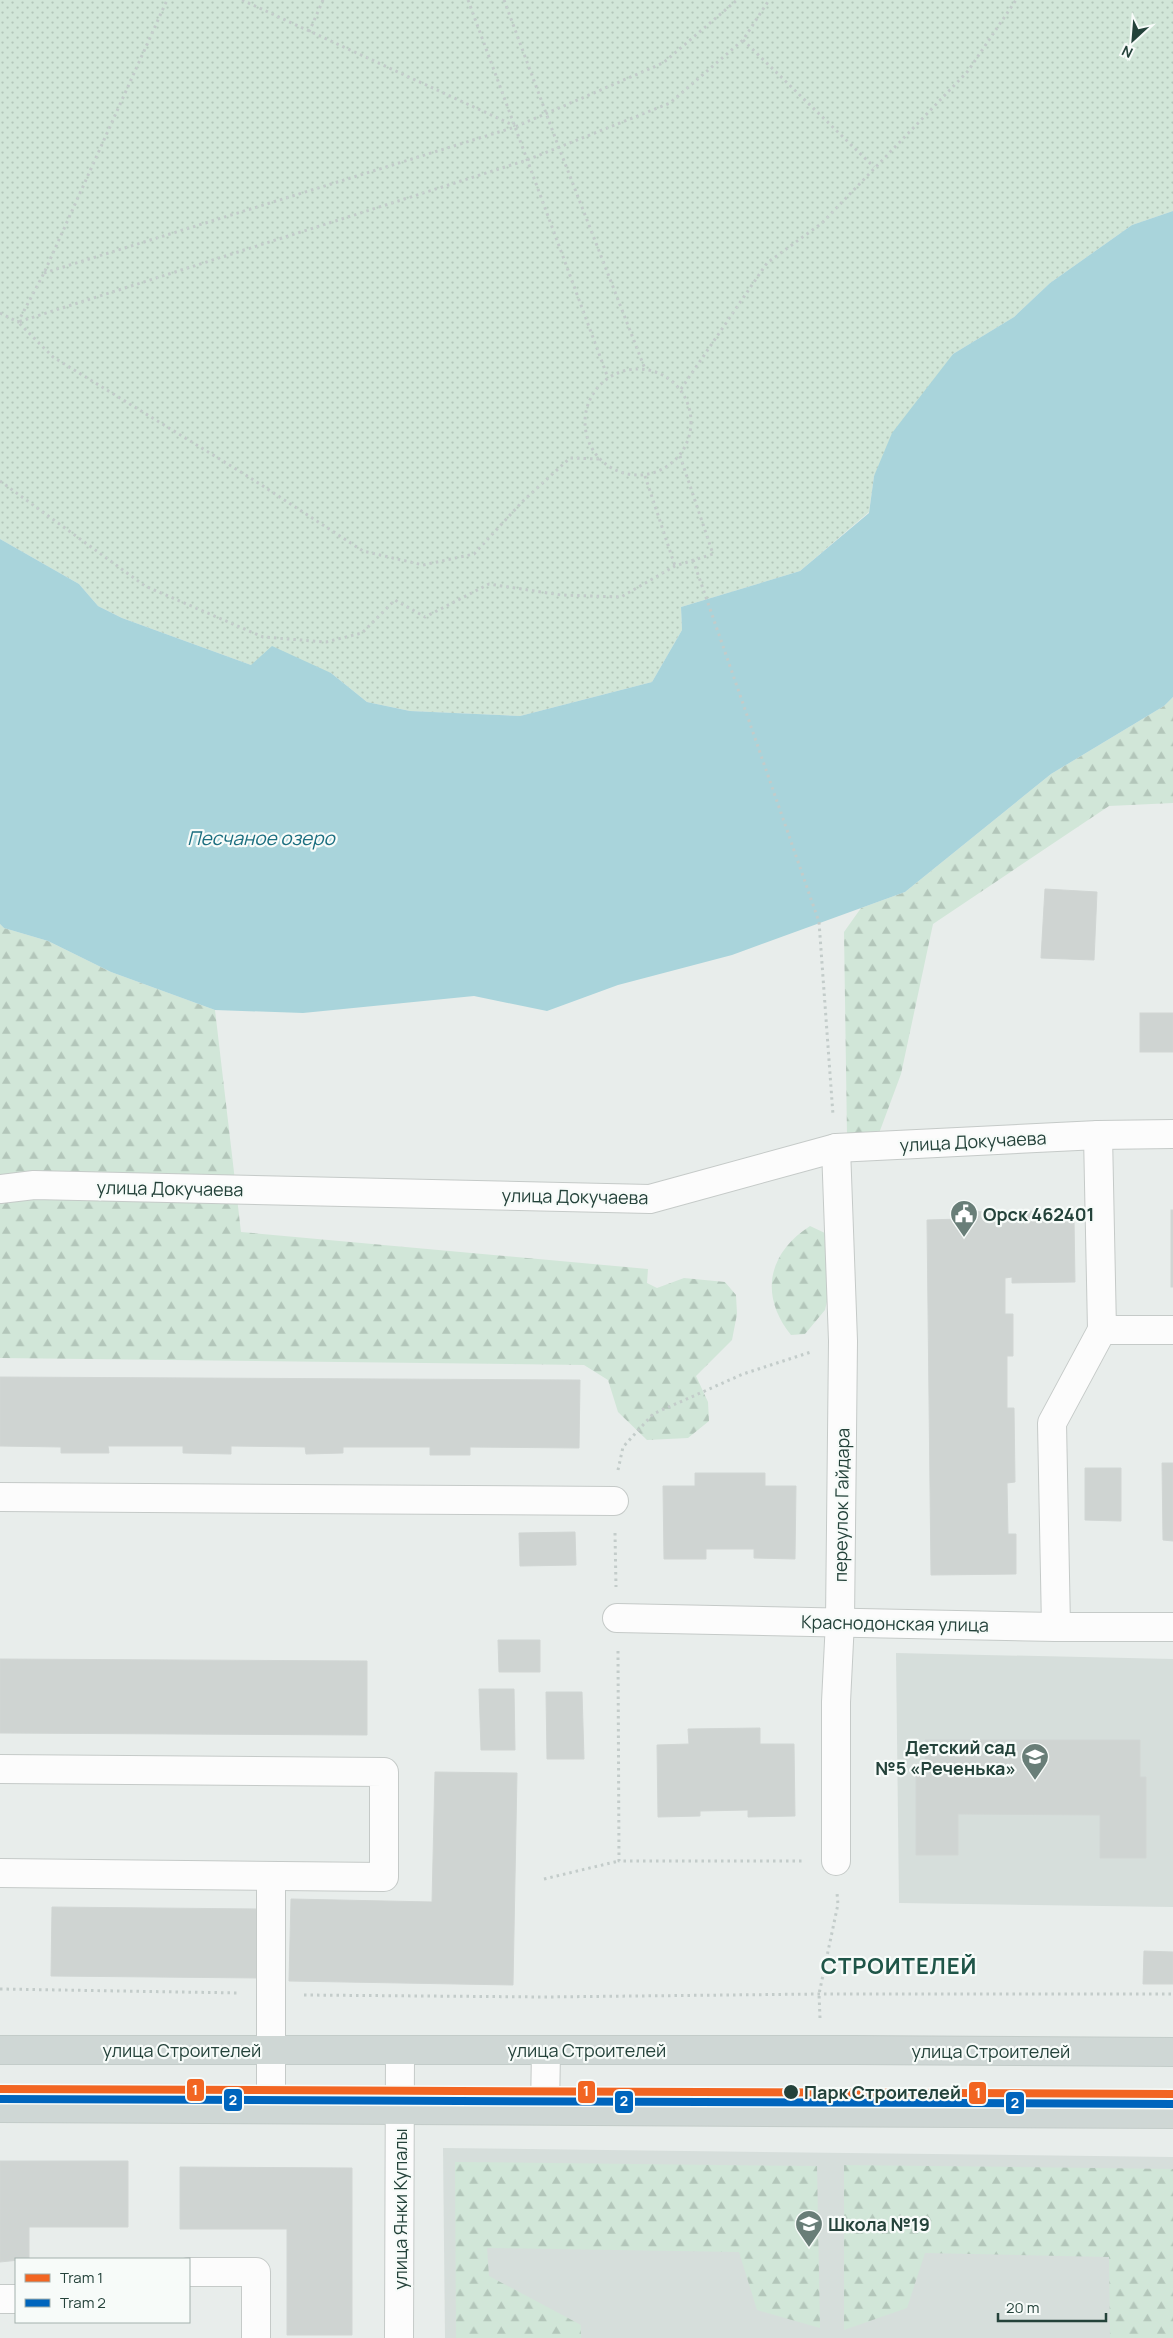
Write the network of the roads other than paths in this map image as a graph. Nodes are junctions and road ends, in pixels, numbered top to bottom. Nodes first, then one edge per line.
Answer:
1 (1173, 1134) edge
2 (1098, 1135) junction
3 (836, 1148) junction
4 (0, 1188) edge
5 (1102, 1330) junction
6 (1173, 1330) edge
7 (0, 1497) edge
8 (614, 1501) road end
9 (617, 1618) road end
10 (840, 1621) junction
11 (1173, 1626) edge
12 (1056, 1627) junction
13 (0, 1769) edge
14 (836, 1861) road end
15 (0, 1873) edge
16 (271, 1876) junction
17 (0, 2050) edge
18 (270, 2050) junction
19 (400, 2050) junction
20 (546, 2050) junction
21 (1173, 2052) edge
22 (0, 2108) edge
23 (272, 2109) junction
24 (400, 2109) junction
25 (545, 2110) junction
26 (1173, 2114) edge
27 (190, 2272) edge
28 (0, 2299) edge
29 (15, 2299) edge
30 (256, 2338) edge
31 (399, 2338) edge

1 - 2 street, улица Докучаева
2 - 3 street, улица Докучаева
2 - 5 street
3 - 4 street, улица Докучаева
3 - 10 street, переулок Гайдара
5 - 6 street
5 - 12 street
7 - 8 street
9 - 10 street, Краснодонская улица
10 - 12 street, Краснодонская улица
10 - 14 street, переулок Гайдара
11 - 12 street, Краснодонская улица
13 - 16 street
15 - 16 street
16 - 18 street
17 - 18 main road, улица Строителей
18 - 19 main road, улица Строителей
18 - 23 street
19 - 20 main road, улица Строителей
19 - 24 street, улица Янки Купалы
20 - 21 main road, улица Строителей
20 - 25 street
22 - 23 main road
23 - 24 main road
24 - 25 main road
24 - 31 street, улица Янки Купалы
25 - 26 main road
27 - 30 street
28 - 29 street

